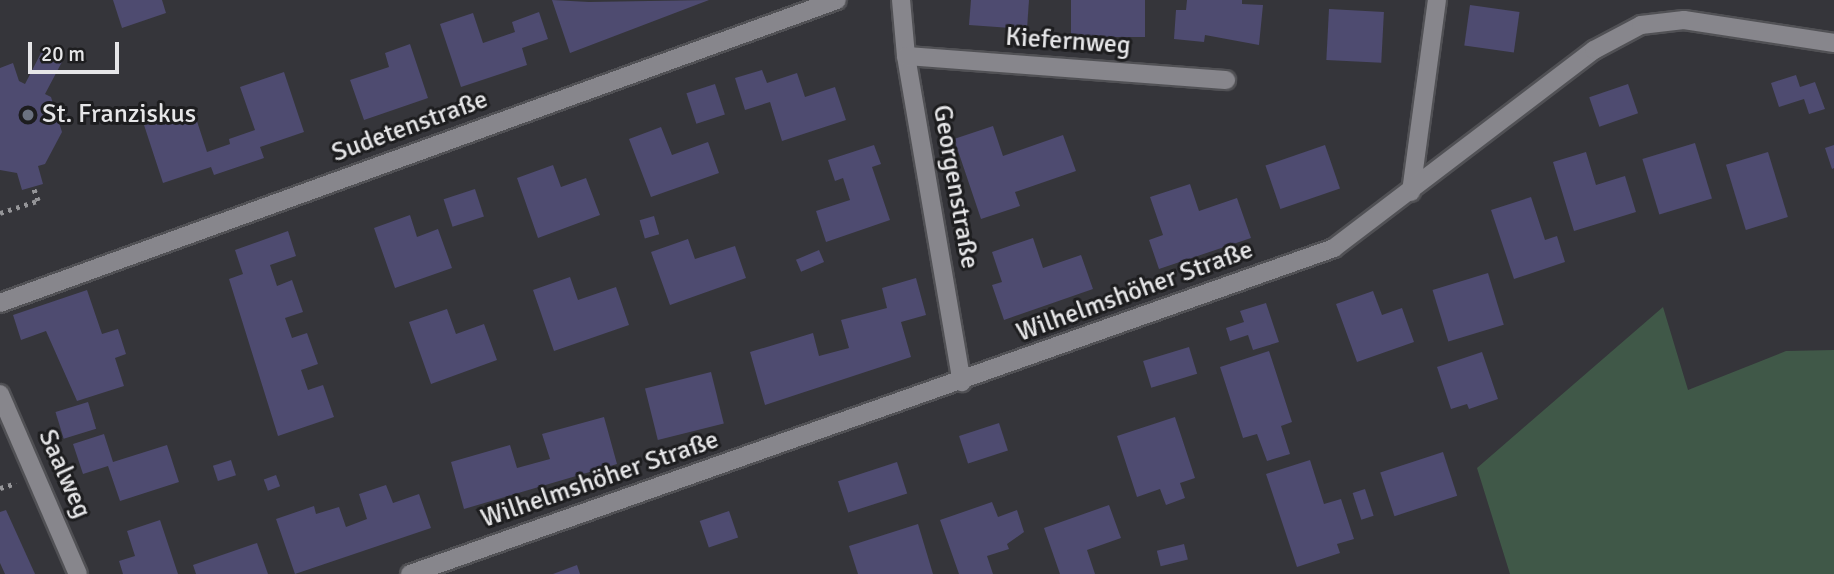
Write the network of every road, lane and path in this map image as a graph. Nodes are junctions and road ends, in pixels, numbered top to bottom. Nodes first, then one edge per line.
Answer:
1 (837, 0) edge
2 (901, 0) edge
3 (1437, 0) edge
4 (1834, 43) edge
5 (906, 56) junction
6 (1226, 80) dead end
7 (33, 187) dead end
8 (1411, 191) junction
9 (0, 213) edge
10 (0, 303) edge
11 (962, 382) junction
12 (0, 394) edge
13 (78, 574) edge
14 (410, 574) edge

1 - 10 street, Sudetenstraße
2 - 5 street, Georgenstraße
3 - 8 street
4 - 8 street, Wilhelmshöher Straße
5 - 6 street, Kiefernweg
5 - 11 street, Georgenstraße
7 - 9 path
8 - 11 street, Wilhelmshöher Straße
11 - 14 street, Wilhelmshöher Straße
12 - 13 street, Saalweg

